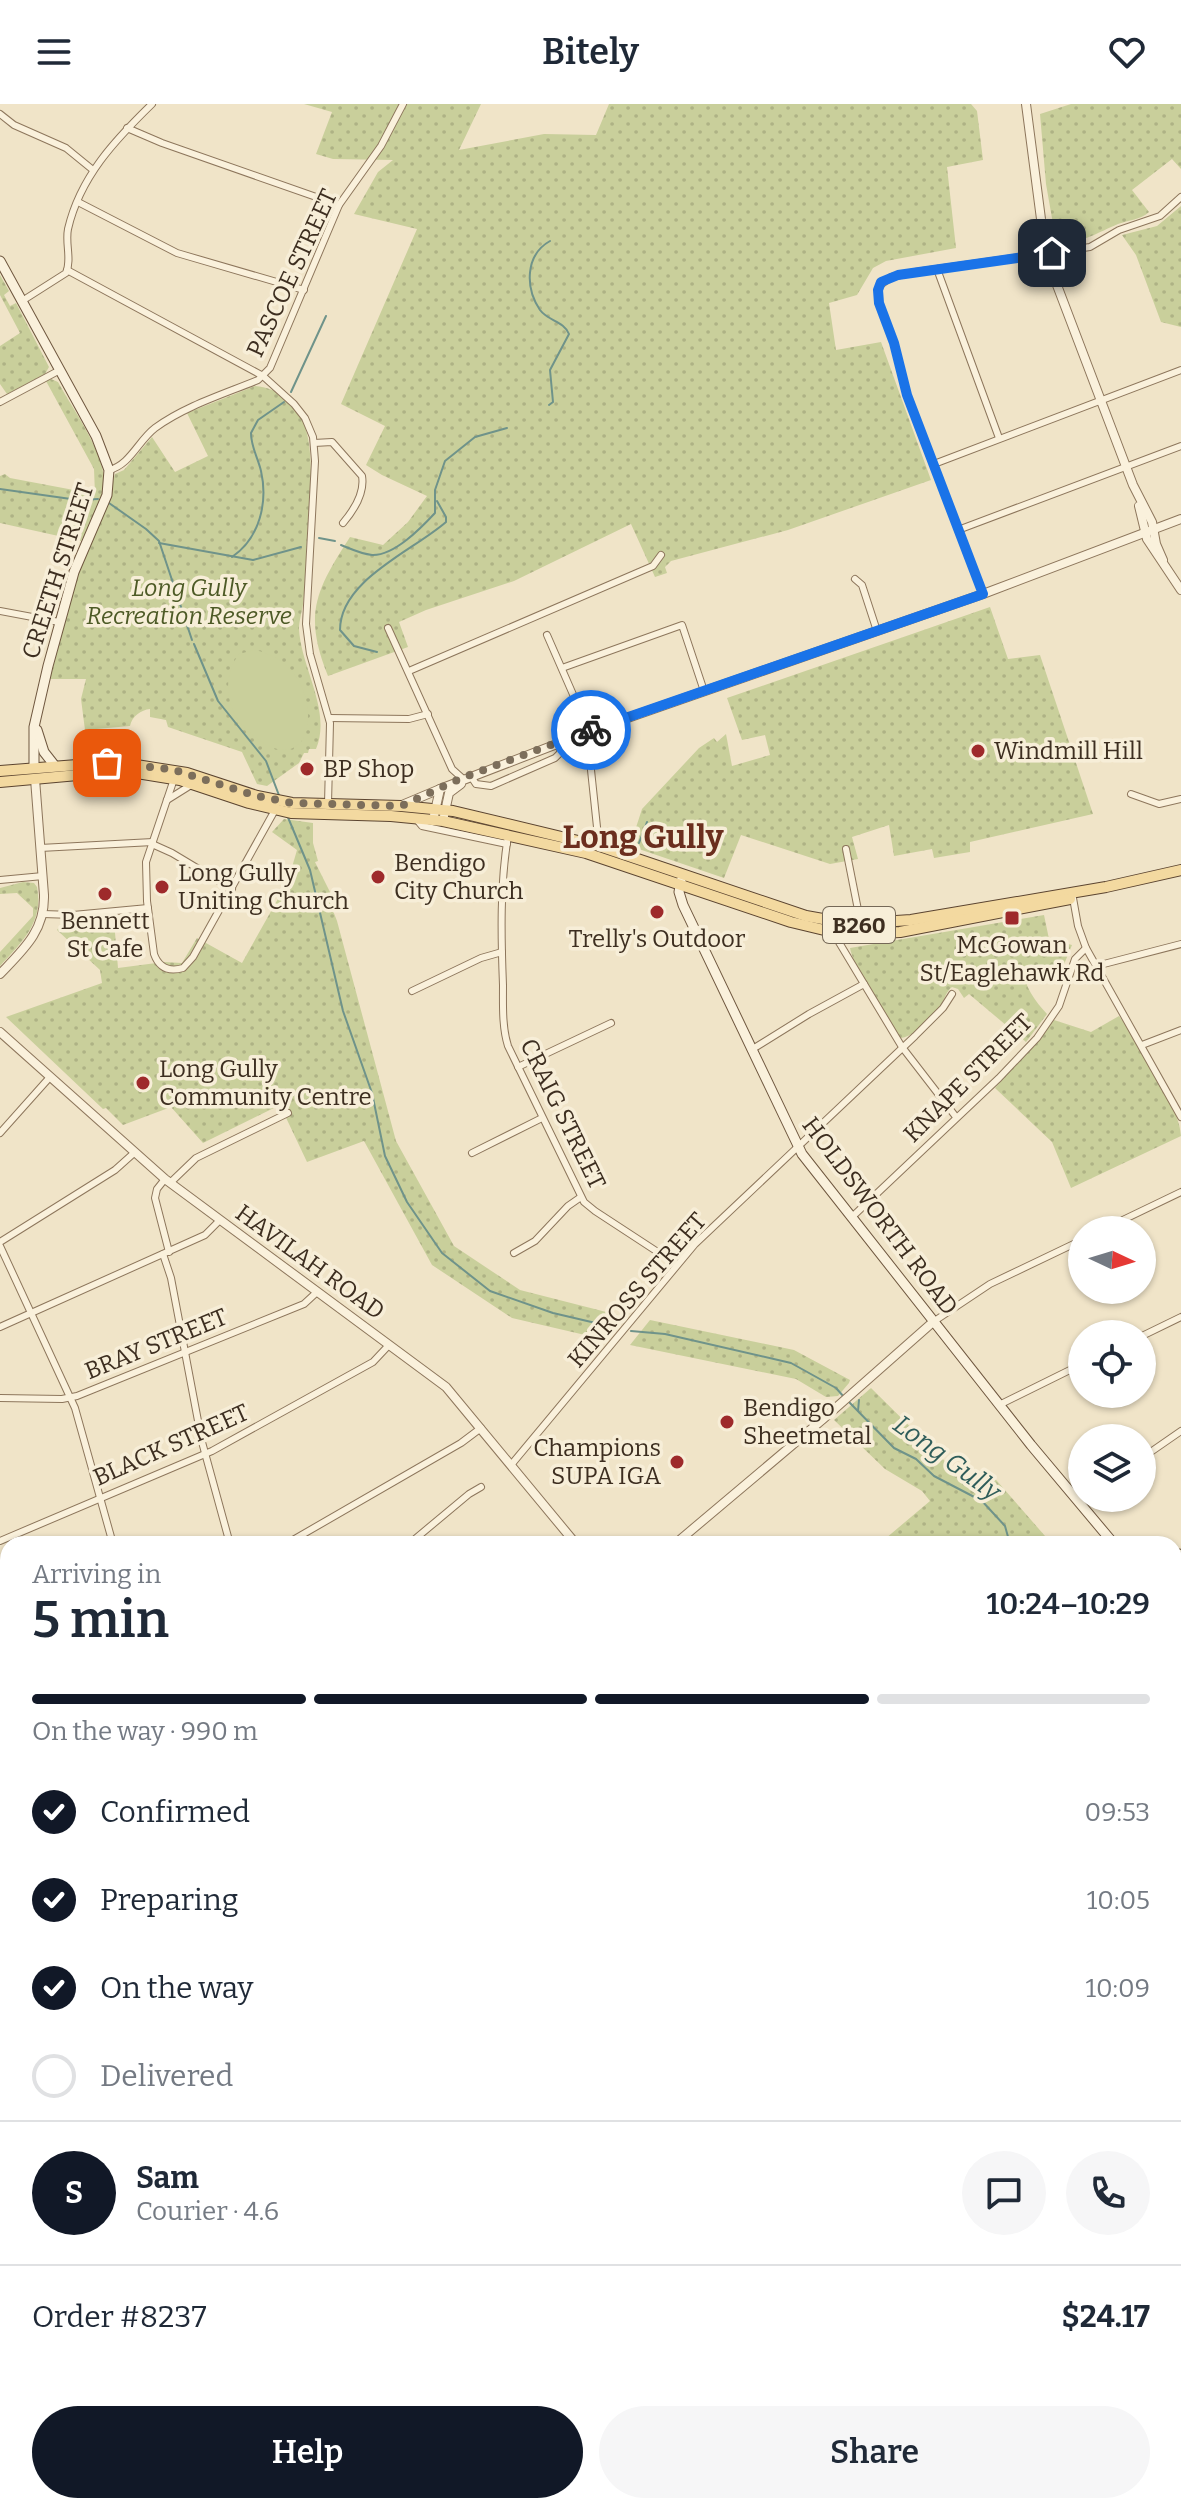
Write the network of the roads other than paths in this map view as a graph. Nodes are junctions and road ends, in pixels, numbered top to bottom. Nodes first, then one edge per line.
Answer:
1 (152, 104) edge
2 (403, 104) edge
3 (1026, 104) edge
4 (0, 114) edge
5 (127, 128) junction
6 (93, 170) junction
7 (1181, 197) edge
8 (78, 202) junction
9 (339, 205) junction
10 (1047, 254) junction
11 (0, 261) edge
12 (937, 269) junction
13 (67, 270) junction
14 (304, 290) junction
15 (22, 301) junction
16 (60, 370) junction
17 (1181, 370) edge
18 (263, 376) junction
19 (1100, 401) junction
20 (0, 402) edge
21 (999, 438) junction
22 (314, 443) junction
23 (1181, 446) edge
24 (934, 464) junction
25 (1126, 467) junction
26 (109, 470) junction
27 (1181, 519) edge
28 (343, 523) dead end
29 (958, 530) junction
30 (1149, 531) junction
31 (661, 555) dead end
32 (855, 579) dead end
33 (1181, 590) edge
34 (983, 594) junction
35 (0, 611) edge
36 (59, 622) junction
37 (388, 628) dead end
38 (877, 631) junction
39 (547, 635) dead end
40 (562, 668) junction
41 (409, 671) junction
42 (704, 691) junction
43 (428, 714) junction
44 (329, 718) junction
45 (35, 723) junction
46 (588, 732) junction
47 (561, 742) junction
48 (55, 766) junction
49 (452, 769) junction
50 (0, 771) edge
51 (34, 774) junction
52 (468, 778) junction
53 (174, 779) junction
54 (0, 782) edge
55 (451, 783) junction
56 (193, 784) junction
57 (440, 789) junction
58 (1131, 794) dead end
59 (1181, 799) edge
60 (167, 800) junction
61 (401, 806) junction
62 (282, 807) junction
63 (328, 810) junction
64 (461, 812) junction
65 (439, 815) junction
66 (416, 820) junction
67 (508, 840) junction
68 (152, 843) junction
69 (599, 846) junction
70 (40, 848) junction
71 (846, 849) dead end
72 (1181, 870) edge
73 (43, 876) junction
74 (0, 880) edge
75 (682, 880) junction
76 (232, 889) junction
77 (1073, 895) junction
78 (148, 908) junction
79 (43, 914) junction
80 (861, 925) junction
81 (834, 933) junction
82 (1181, 944) edge
83 (1086, 948) junction
84 (502, 952) junction
85 (1096, 966) junction
86 (0, 974) edge
87 (864, 984) junction
88 (412, 991) dead end
89 (952, 994) dead end
90 (611, 1023) dead end
91 (1181, 1030) edge
92 (0, 1032) edge
93 (1142, 1045) junction
94 (902, 1047) junction
95 (751, 1050) junction
96 (518, 1067) junction
97 (50, 1077) junction
98 (288, 1113) dead end
99 (1181, 1115) edge
100 (956, 1117) junction
101 (542, 1118) junction
102 (0, 1133) edge
103 (797, 1146) junction
104 (134, 1153) junction
105 (472, 1153) dead end
106 (168, 1181) junction
107 (1181, 1192) edge
108 (581, 1197) junction
109 (1131, 1216) edge
110 (852, 1217) junction
111 (220, 1220) junction
112 (0, 1244) edge
113 (1068, 1247) edge
114 (166, 1253) junction
115 (514, 1253) dead end
116 (676, 1264) junction
117 (317, 1292) junction
118 (31, 1313) junction
119 (1181, 1317) edge
120 (933, 1322) junction
121 (0, 1327) edge
122 (1156, 1329) edge
123 (389, 1345) junction
124 (185, 1352) junction
125 (1068, 1371) edge
126 (0, 1398) edge
127 (71, 1398) junction
128 (999, 1405) junction
129 (481, 1428) junction
130 (1181, 1431) edge
131 (1156, 1448) edge
132 (205, 1454) junction
133 (511, 1465) junction
134 (1068, 1485) edge
135 (481, 1487) dead end
136 (101, 1496) junction
137 (1090, 1512) edge
138 (11, 1536) edge
139 (111, 1536) edge
140 (228, 1536) edge
141 (300, 1536) edge
142 (419, 1536) edge
143 (569, 1536) edge
144 (684, 1536) edge
145 (1108, 1536) edge

1 - 5 street
2 - 9 street, PASCOE STREET
3 - 10 street
4 - 6 street
5 - 6 street
5 - 9 street
6 - 8 street
7 - 10 street
8 - 13 street
8 - 14 street
9 - 14 street, PASCOE STREET
10 - 12 street
10 - 19 street
11 - 15 main road
12 - 21 street
12 - 24 street
13 - 15 street
13 - 18 street
14 - 18 street, PASCOE STREET
15 - 16 main road
16 - 20 street
16 - 26 main road
17 - 19 street
18 - 22 street
18 - 26 street, CREETH STREET
19 - 21 street
19 - 25 street
21 - 24 street
22 - 28 street
22 - 44 street
23 - 25 street
24 - 29 street
25 - 29 street
25 - 30 street
26 - 36 main road, CREETH STREET
27 - 30 street
29 - 34 street
30 - 33 street
30 - 34 street
31 - 41 street
32 - 38 street
34 - 38 street
35 - 36 street
36 - 45 main road, CREETH STREET
37 - 41 street
38 - 42 street
39 - 40 street
40 - 42 street
40 - 46 street
41 - 43 street
42 - 46 street
43 - 44 street
43 - 49 street
44 - 63 street
45 - 48 main road
45 - 51 main road, CREETH STREET
46 - 47 street
46 - 69 street
47 - 52 street
47 - 52 street
48 - 51 main road, B260
48 - 62 main road, B260
49 - 52 street
49 - 55 street
50 - 51 main road, B260
51 - 53 main road, B260
51 - 54 main road, B260
51 - 70 street, CREETH STREET
52 - 55 street
52 - 65 street
53 - 56 main road, B260
53 - 60 street
55 - 57 street
56 - 60 street
56 - 62 main road, B260
57 - 61 street
57 - 65 street
58 - 59 street
60 - 68 street
61 - 63 main road, B260
61 - 65 main road, B260
62 - 63 main road, B260
62 - 76 street
63 - 66 main road, B260
64 - 65 main road, B260
64 - 67 main road
64 - 69 main road, B260
65 - 66 main road, B260
65 - 67 main road, B260
66 - 67 street
67 - 75 main road, B260
67 - 84 street, CRAIG STREET
68 - 70 street
68 - 76 street
68 - 78 street
69 - 75 main road, B260
70 - 73 street, CREETH STREET
71 - 80 street
72 - 77 main road, B260
73 - 74 street
73 - 79 street, CREETH STREET
75 - 80 main road, B260
75 - 81 main road, B260
75 - 95 main road, HOLDSWORTH ROAD
76 - 78 street
77 - 80 main road, B260
77 - 81 main road, B260
77 - 83 street
78 - 79 street
79 - 86 street
81 - 87 street
82 - 85 street
83 - 85 street
83 - 100 street, KNAPE STREET
84 - 88 street
84 - 96 street, CRAIG STREET
85 - 93 street
87 - 94 street
87 - 95 street
89 - 94 street, KINROSS STREET
90 - 96 street
91 - 93 street
92 - 97 street, HAVILAH ROAD
93 - 99 street
94 - 100 street
94 - 103 street, KINROSS STREET
95 - 103 main road, HOLDSWORTH ROAD
96 - 101 street, CRAIG STREET
97 - 102 street
97 - 104 street, HAVILAH ROAD
98 - 106 street
100 - 110 street, KNAPE STREET
101 - 105 street
101 - 108 street, CRAIG STREET
103 - 110 main road, HOLDSWORTH ROAD
103 - 116 street, KINROSS STREET
104 - 106 street, HAVILAH ROAD
104 - 112 street
106 - 111 street, HAVILAH ROAD
106 - 114 street
107 - 109 street
108 - 115 street
108 - 116 street, CRAIG STREET
110 - 120 main road, HOLDSWORTH ROAD
111 - 114 street
111 - 117 street, HAVILAH ROAD
112 - 118 street
113 - 120 street
114 - 118 street
114 - 124 street
116 - 133 street, KINROSS STREET
117 - 123 street, HAVILAH ROAD
117 - 124 street, BRAY STREET
118 - 121 street
118 - 127 street
119 - 122 street
120 - 128 main road, HOLDSWORTH ROAD
120 - 144 street
123 - 129 street, HAVILAH ROAD
123 - 132 street, BLACK STREET
124 - 127 street, BRAY STREET
124 - 132 street
125 - 128 street
126 - 127 street, BRAY STREET
127 - 136 street
128 - 134 main road, HOLDSWORTH ROAD
129 - 133 street, HAVILAH ROAD
129 - 141 street
130 - 131 street
132 - 136 street, BLACK STREET
132 - 140 street
133 - 143 street, HAVILAH ROAD
135 - 142 street
136 - 138 street, BLACK STREET
136 - 139 street
137 - 145 main road, HOLDSWORTH ROAD

